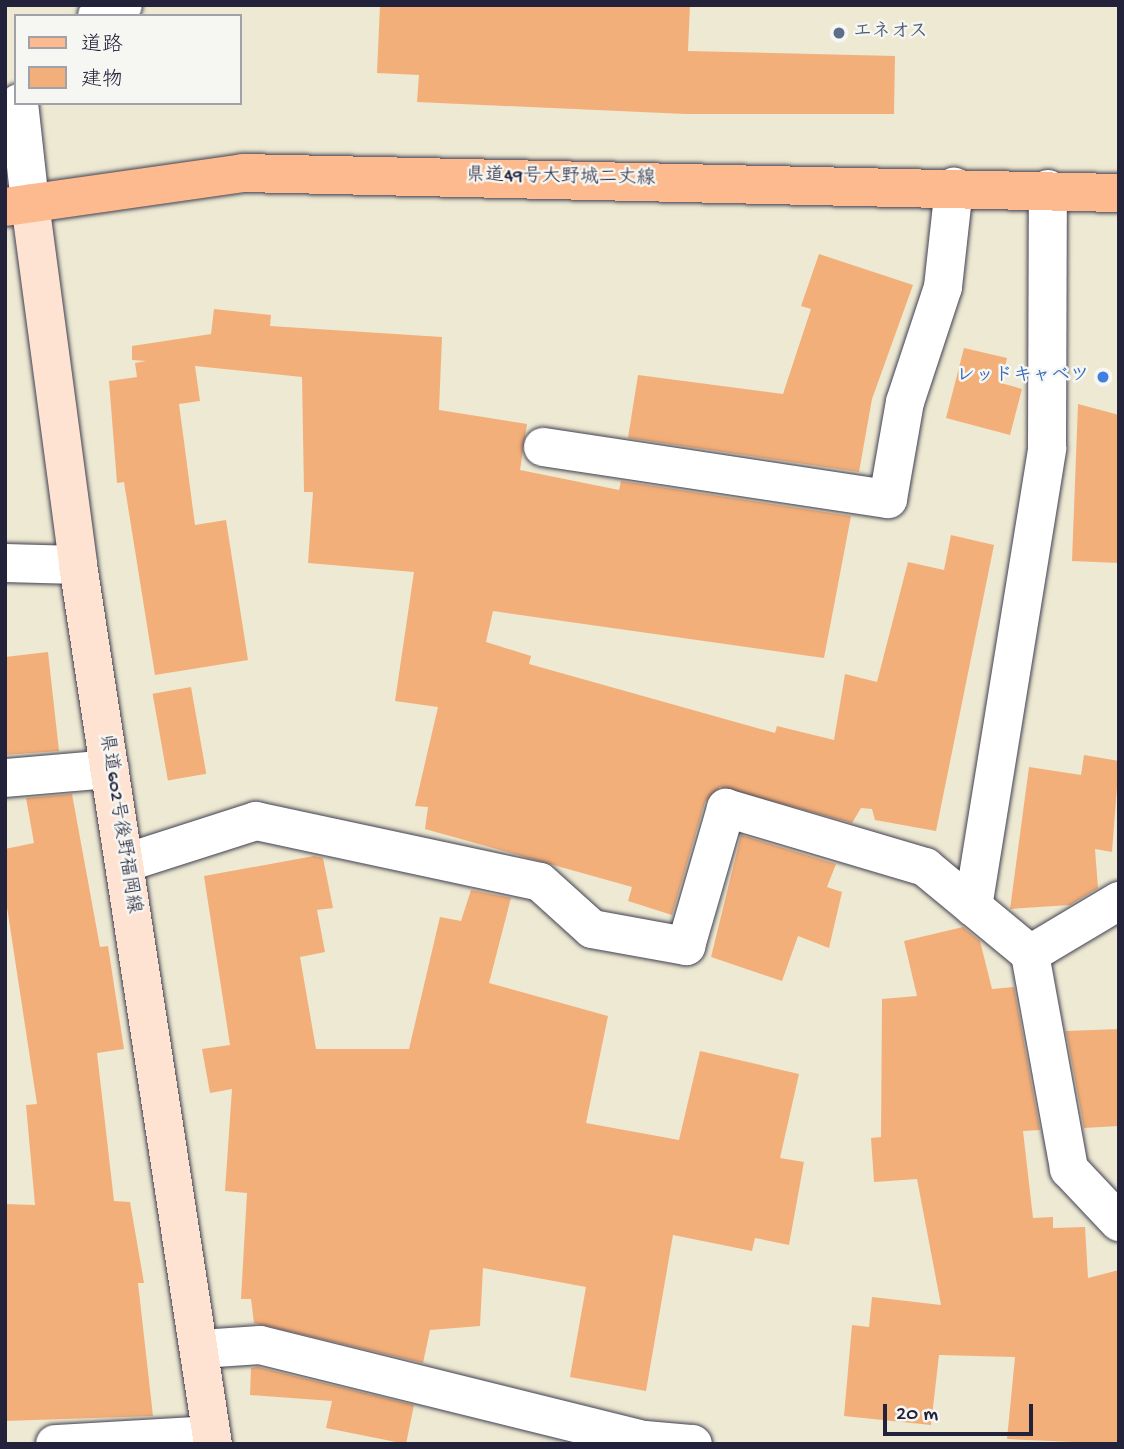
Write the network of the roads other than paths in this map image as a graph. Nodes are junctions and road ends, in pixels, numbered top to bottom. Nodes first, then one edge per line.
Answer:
1 (123, 5) edge
2 (102, 14) edge
3 (19, 105) edge
4 (954, 187) junction
5 (1048, 189) junction
6 (1119, 192) edge
7 (18, 205) edge
8 (542, 447) dead end
9 (5, 564) edge
10 (78, 565) junction
11 (110, 769) junction
12 (5, 778) edge
13 (125, 863) junction
14 (1119, 901) edge
15 (973, 907) junction
16 (1030, 954) junction
17 (1119, 1222) edge
18 (201, 1349) junction
19 (212, 1439) edge
20 (55, 1444) edge
21 (693, 1444) edge

1 - 2 street
3 - 7 street
4 - 5 main road, 県道49号大野城二丈線
4 - 7 main road, 県道49号大野城二丈線
4 - 8 street
5 - 6 main road, 県道49号大野城二丈線
5 - 15 street
7 - 10 main road, 県道602号後野福岡線
9 - 10 street
10 - 11 main road, 県道602号後野福岡線
11 - 12 street
11 - 13 main road, 県道602号後野福岡線
13 - 15 street
13 - 18 main road, 県道602号後野福岡線
14 - 16 street
15 - 16 street
16 - 17 street
18 - 19 main road, 県道602号後野福岡線
18 - 21 street
19 - 20 street

